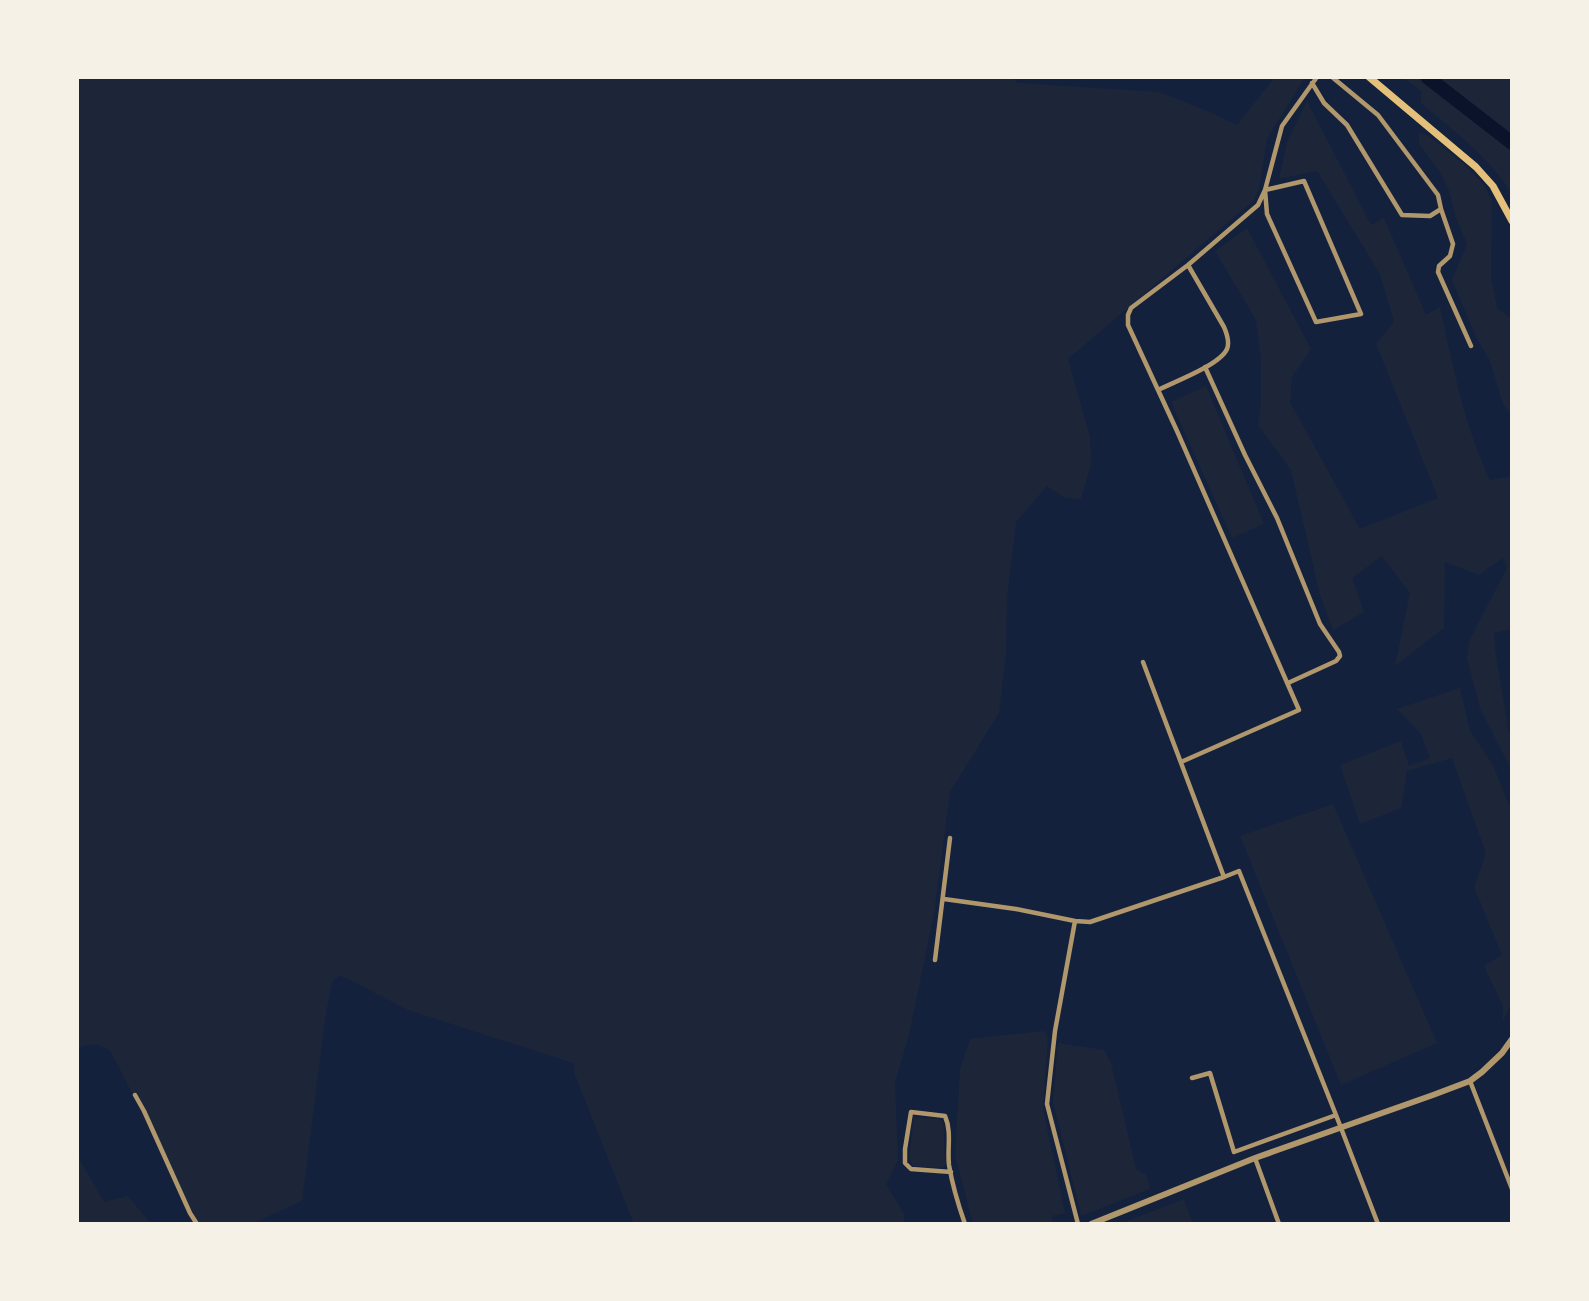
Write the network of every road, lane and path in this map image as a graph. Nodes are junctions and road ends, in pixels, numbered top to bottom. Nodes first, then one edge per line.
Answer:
1 (1317, 77) edge
2 (1332, 77) edge
3 (1369, 77) edge
4 (1312, 83) junction
5 (1265, 190) junction
6 (1441, 209) junction
7 (1512, 221) edge
8 (1188, 265) junction
9 (1471, 346) dead end
10 (1205, 367) junction
11 (1158, 390) junction
12 (1143, 662) dead end
13 (1288, 683) junction
14 (1181, 762) junction
15 (950, 838) dead end
16 (1224, 877) junction
17 (944, 899) junction
18 (1075, 921) junction
19 (935, 960) dead end
20 (1512, 1039) edge
21 (1192, 1079) dead end
22 (1470, 1081) junction
23 (135, 1095) dead end
24 (1336, 1115) junction
25 (1341, 1126) junction
26 (1255, 1158) junction
27 (951, 1172) junction
28 (1512, 1189) edge
29 (197, 1224) edge
30 (965, 1224) edge
31 (1078, 1224) edge
32 (1091, 1224) edge
33 (1279, 1224) edge
34 (1378, 1224) edge

1 - 4 street
2 - 6 street
3 - 7 main road
4 - 5 street
4 - 6 street
5 - 5 street
5 - 8 street
6 - 9 street
8 - 10 street
8 - 11 street
10 - 11 street
10 - 13 street
11 - 13 street
12 - 14 street
13 - 14 street
14 - 16 street
15 - 17 street
16 - 18 street
16 - 24 street
17 - 18 street
17 - 19 street
18 - 31 street
20 - 22 street
21 - 24 street
22 - 25 street
22 - 28 street
23 - 29 street
24 - 25 street
25 - 26 street
25 - 34 street
26 - 32 street
26 - 33 street
27 - 27 street
27 - 30 street

